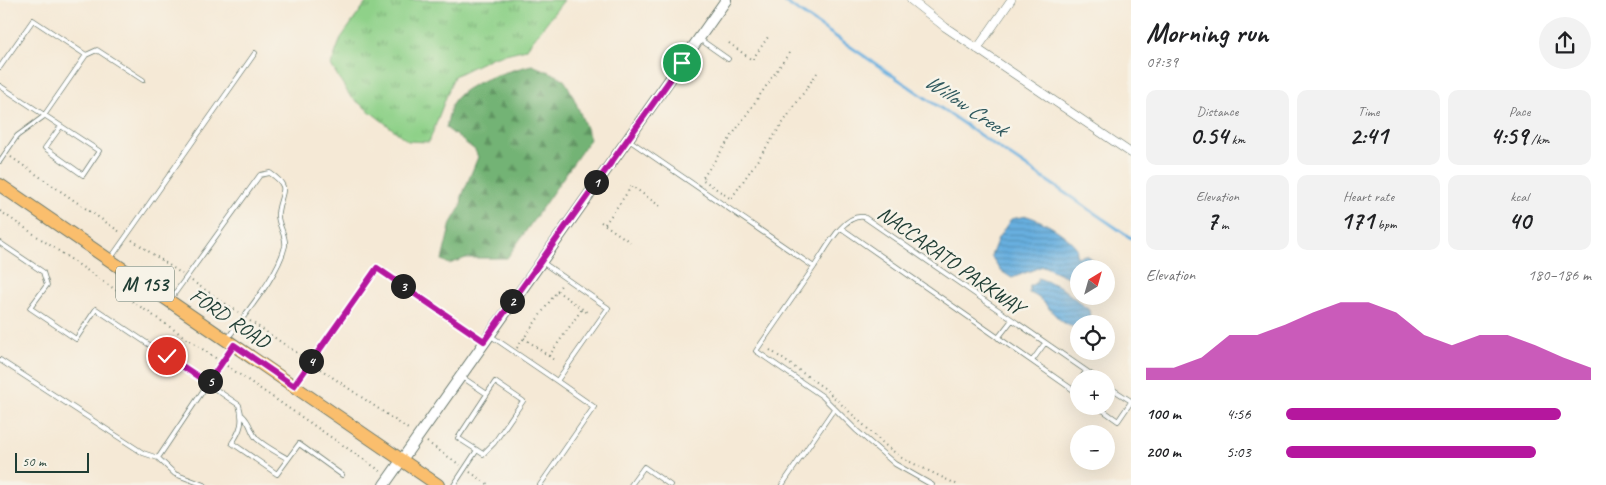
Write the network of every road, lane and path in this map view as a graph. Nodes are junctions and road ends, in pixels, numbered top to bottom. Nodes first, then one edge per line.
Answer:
1 (726, 0) edge
2 (911, 0) edge
3 (1011, 0) edge
4 (768, 37) dead end
5 (699, 38) junction
6 (729, 43) dead end
7 (733, 46) junction
8 (977, 49) junction
9 (255, 53) dead end
10 (729, 53) dead end
11 (789, 54) dead end
12 (86, 55) junction
13 (728, 59) dead end
14 (0, 67) edge
15 (817, 73) dead end
16 (143, 80) dead end
17 (0, 86) edge
18 (44, 115) junction
19 (61, 126) junction
20 (627, 138) junction
21 (1131, 153) edge
22 (9, 156) dead end
23 (0, 161) edge
24 (0, 185) edge
25 (661, 207) dead end
26 (0, 211) edge
27 (601, 222) dead end
28 (605, 224) junction
29 (840, 228) junction
30 (118, 230) dead end
31 (131, 239) dead end
32 (630, 242) dead end
33 (0, 243) edge
34 (110, 260) junction
35 (540, 261) junction
36 (814, 267) junction
37 (178, 272) dead end
38 (190, 280) dead end
39 (562, 284) dead end
40 (557, 292) junction
41 (169, 301) junction
42 (582, 309) junction
43 (235, 310) dead end
44 (588, 313) dead end
45 (246, 318) dead end
46 (1012, 320) junction
47 (486, 338) junction
48 (524, 338) junction
49 (998, 338) junction
50 (230, 343) junction
51 (1045, 343) junction
52 (518, 347) dead end
53 (770, 350) dead end
54 (549, 356) junction
55 (302, 357) dead end
56 (0, 360) edge
57 (554, 360) dead end
58 (1032, 361) junction
59 (222, 363) junction
60 (319, 368) dead end
61 (1085, 370) edge
62 (460, 376) junction
63 (557, 381) junction
64 (208, 383) junction
65 (294, 386) junction
66 (1070, 388) edge
67 (1115, 391) edge
68 (487, 394) junction
69 (1131, 402) edge
70 (834, 409) junction
71 (242, 415) junction
72 (1110, 415) edge
73 (408, 429) dead end
74 (477, 450) junction
75 (158, 458) junction
76 (288, 459) junction
77 (401, 460) junction
78 (373, 467) dead end
79 (342, 475) dead end
80 (204, 485) edge
81 (384, 485) edge
82 (438, 485) edge
83 (454, 485) edge
84 (540, 485) edge
85 (631, 485) edge
86 (670, 485) edge
87 (782, 485) edge
88 (932, 485) edge
89 (958, 485) edge

1 - 5 street
2 - 8 street
3 - 8 street
4 - 7 path
5 - 13 lane
5 - 20 street
6 - 7 path
7 - 10 path
8 - 21 street
9 - 34 lane
11 - 15 path
12 - 14 lane
12 - 16 lane
12 - 18 lane
17 - 18 lane
18 - 19 lane
18 - 23 lane
19 - 19 lane
20 - 35 street
20 - 36 lane
22 - 30 path
24 - 34 main road, FORD ROAD / M 153
25 - 28 path
26 - 59 path
27 - 28 path
28 - 32 path
29 - 36 lane, NACCARATO PARKWAY
29 - 46 lane, NACCARATO PARKWAY
29 - 49 lane
31 - 37 path
33 - 64 lane
34 - 41 main road, FORD ROAD / M 153
35 - 47 street
35 - 63 lane
36 - 70 lane, NACCARATO PARKWAY
38 - 43 path
39 - 40 path
40 - 42 path
40 - 48 path
41 - 50 main road, FORD ROAD / M 153
41 - 50 lane
42 - 44 path
42 - 54 path
45 - 55 path
46 - 49 lane
46 - 51 lane, NACCARATO PARKWAY
47 - 62 street
47 - 63 lane
47 - 65 lane
48 - 52 path
48 - 54 path
49 - 58 lane
50 - 59 lane
50 - 65 main road, FORD ROAD / M 153
51 - 58 lane
51 - 61 lane, NACCARATO PARKWAY
53 - 89 path
54 - 57 path
56 - 75 lane
58 - 66 lane
59 - 64 lane
59 - 78 path
60 - 73 path
62 - 68 lane
62 - 77 street
63 - 84 lane
64 - 71 lane
64 - 75 lane
65 - 77 main road, FORD ROAD / M 153
67 - 69 lane
68 - 74 lane
68 - 74 lane
69 - 72 lane
70 - 87 lane
70 - 88 lane
71 - 76 lane
71 - 76 lane
74 - 83 lane
75 - 80 lane
76 - 79 lane
77 - 81 street
77 - 82 main road, FORD ROAD / M 153
85 - 86 lane

